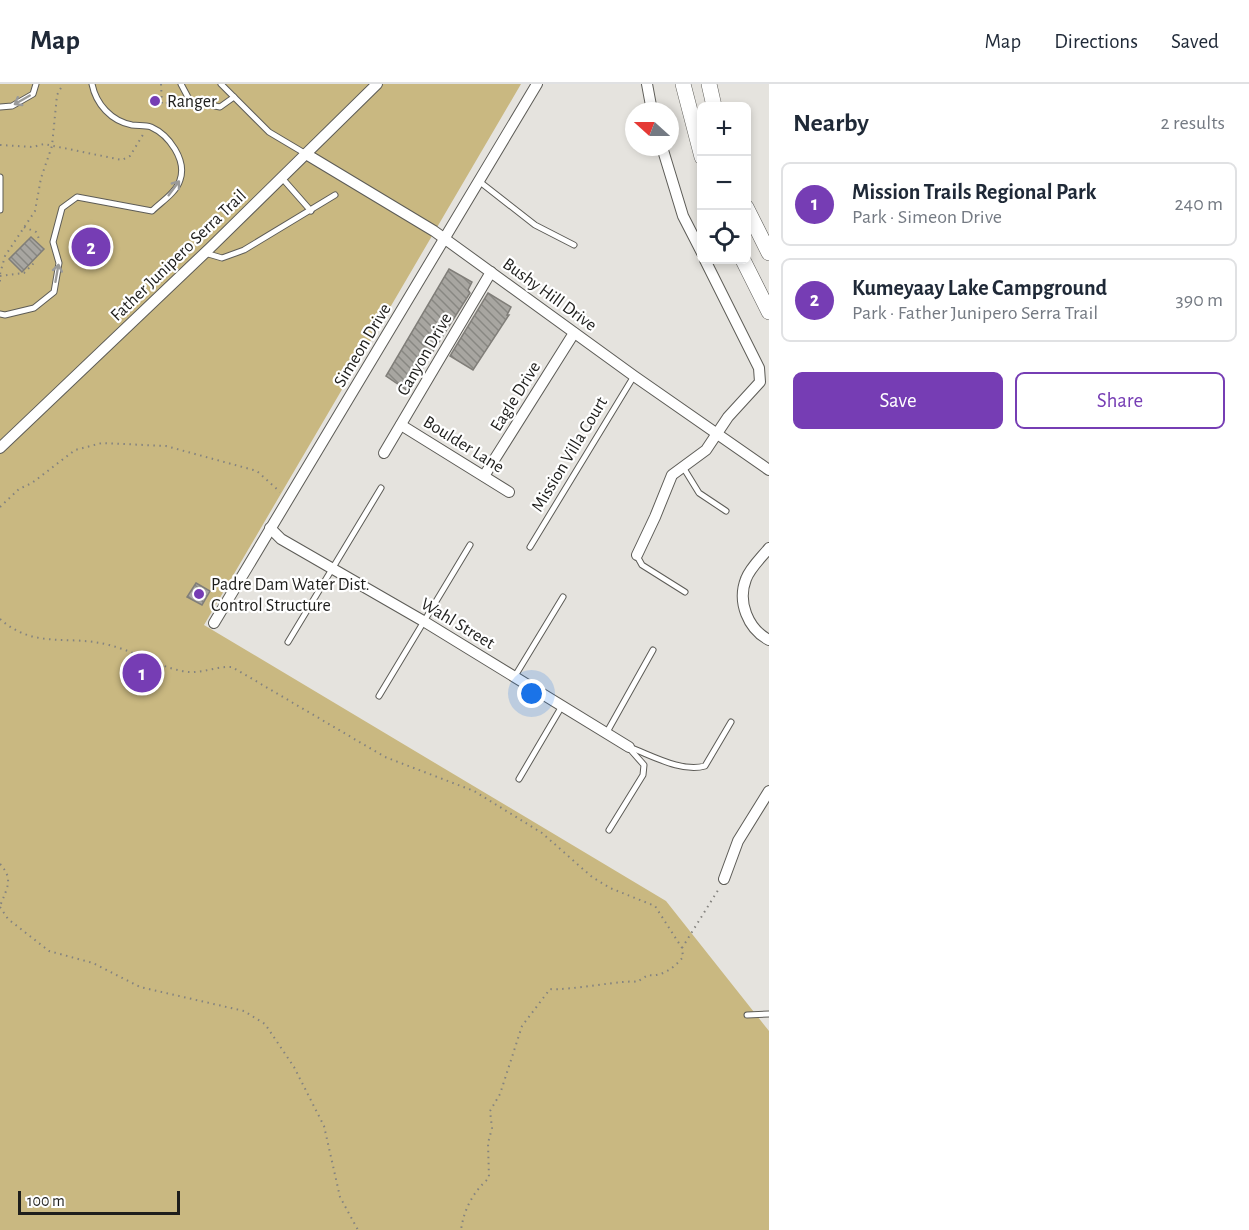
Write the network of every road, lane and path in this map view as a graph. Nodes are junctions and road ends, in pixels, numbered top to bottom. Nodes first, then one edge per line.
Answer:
1 (36, 84) edge
2 (63, 84) edge
3 (92, 84) edge
4 (161, 84) edge
5 (180, 84) edge
6 (221, 84) edge
7 (377, 84) edge
8 (537, 84) edge
9 (647, 84) edge
10 (683, 84) edge
11 (709, 84) edge
12 (234, 97) junction
13 (181, 100) dead end
14 (650, 102) edge
15 (713, 102) edge
16 (0, 107) edge
17 (148, 126) junction
18 (0, 145) edge
19 (52, 146) junction
20 (306, 154) junction
21 (665, 156) edge
22 (702, 156) edge
23 (0, 177) edge
24 (282, 178) junction
25 (480, 182) junction
26 (335, 195) dead end
27 (0, 210) edge
28 (748, 210) edge
29 (311, 211) junction
30 (24, 227) junction
31 (446, 239) junction
32 (40, 241) dead end
33 (697, 243) edge
34 (574, 245) dead end
35 (205, 253) junction
36 (769, 253) edge
37 (35, 262) dead end
38 (707, 264) edge
39 (745, 264) edge
40 (491, 272) junction
41 (0, 275) edge
42 (769, 312) edge
43 (0, 314) edge
44 (574, 333) junction
45 (634, 376) junction
46 (401, 425) junction
47 (718, 432) junction
48 (0, 448) edge
49 (384, 453) dead end
50 (683, 467) junction
51 (769, 470) edge
52 (484, 476) junction
53 (381, 488) dead end
54 (509, 492) dead end
55 (288, 499) junction
56 (0, 507) edge
57 (726, 511) dead end
58 (270, 528) junction
59 (470, 545) dead end
60 (530, 547) dead end
61 (769, 548) edge
62 (637, 555) joint
63 (332, 570) junction
64 (685, 592) dead end
65 (563, 597) dead end
66 (0, 619) edge
67 (425, 622) junction
68 (214, 623) dead end
69 (769, 640) edge
70 (288, 642) dead end
71 (653, 650) dead end
72 (515, 676) junction
73 (379, 696) dead end
74 (562, 706) junction
75 (731, 722) dead end
76 (606, 732) junction
77 (629, 747) junction
78 (519, 779) dead end
79 (769, 791) edge
80 (609, 830) dead end
81 (0, 864) edge
82 (724, 879) joint
83 (0, 907) edge
84 (682, 948) junction
85 (769, 1014) edge
86 (747, 1016) dead end
87 (358, 1230) edge
88 (461, 1230) edge

1 -> 16 lane
2 - 19 path
3 - 17 lane
4 - 13 path
5 - 12 lane
6 - 12 lane
7 - 20 street, Father Junipero Serra Trail
8 - 25 street, Simeon Drive
9 - 14 street
10 - 22 main road
11 - 15 main road
12 - 20 lane
17 - 19 path
43 -> 17 lane
18 - 19 path
19 - 30 path
20 - 24 street, Father Junipero Serra Trail
20 - 31 street, Bushy Hill Drive
21 - 33 street
23 - 27 lane
24 - 29 lane
24 - 35 street, Father Junipero Serra Trail
25 - 31 street, Simeon Drive
25 - 34 lane
26 - 29 lane
28 - 36 main road
29 - 35 lane
30 - 32 path
30 - 41 path
31 - 40 street, Bushy Hill Drive
31 - 55 street, Simeon Drive
35 - 48 street, Father Junipero Serra Trail
37 - 41 path
38 - 47 street
39 - 42 main road
40 - 44 street, Bushy Hill Drive
40 - 46 street, Canyon Drive
44 - 45 street, Bushy Hill Drive
44 - 52 street, Eagle Drive
45 - 47 street, Bushy Hill Drive
45 - 60 lane, Mission Villa Court
46 - 49 street, Canyon Drive
46 - 52 street, Boulder Lane
47 - 50 street
47 - 51 street, Bushy Hill Drive
50 - 57 lane
50 - 62 street
52 - 54 street, Boulder Lane
53 - 63 lane
55 - 56 path
55 - 58 street, Simeon Drive
58 - 63 street, Wahl Street
58 - 68 street, Simeon Drive
59 - 67 lane
61 - 69 street
62 - 64 lane
63 - 67 street, Wahl Street
63 - 70 lane
65 - 72 lane
66 - 84 path
67 - 72 street, Wahl Street
67 - 73 lane
71 - 76 lane
72 - 74 street, Wahl Street
74 - 76 street, Wahl Street
74 - 78 lane
75 - 77 lane
76 - 77 street, Wahl Street
77 - 80 lane
79 - 82 street
81 - 83 path
82 - 84 path
83 - 87 path
84 - 88 path
85 - 86 lane

